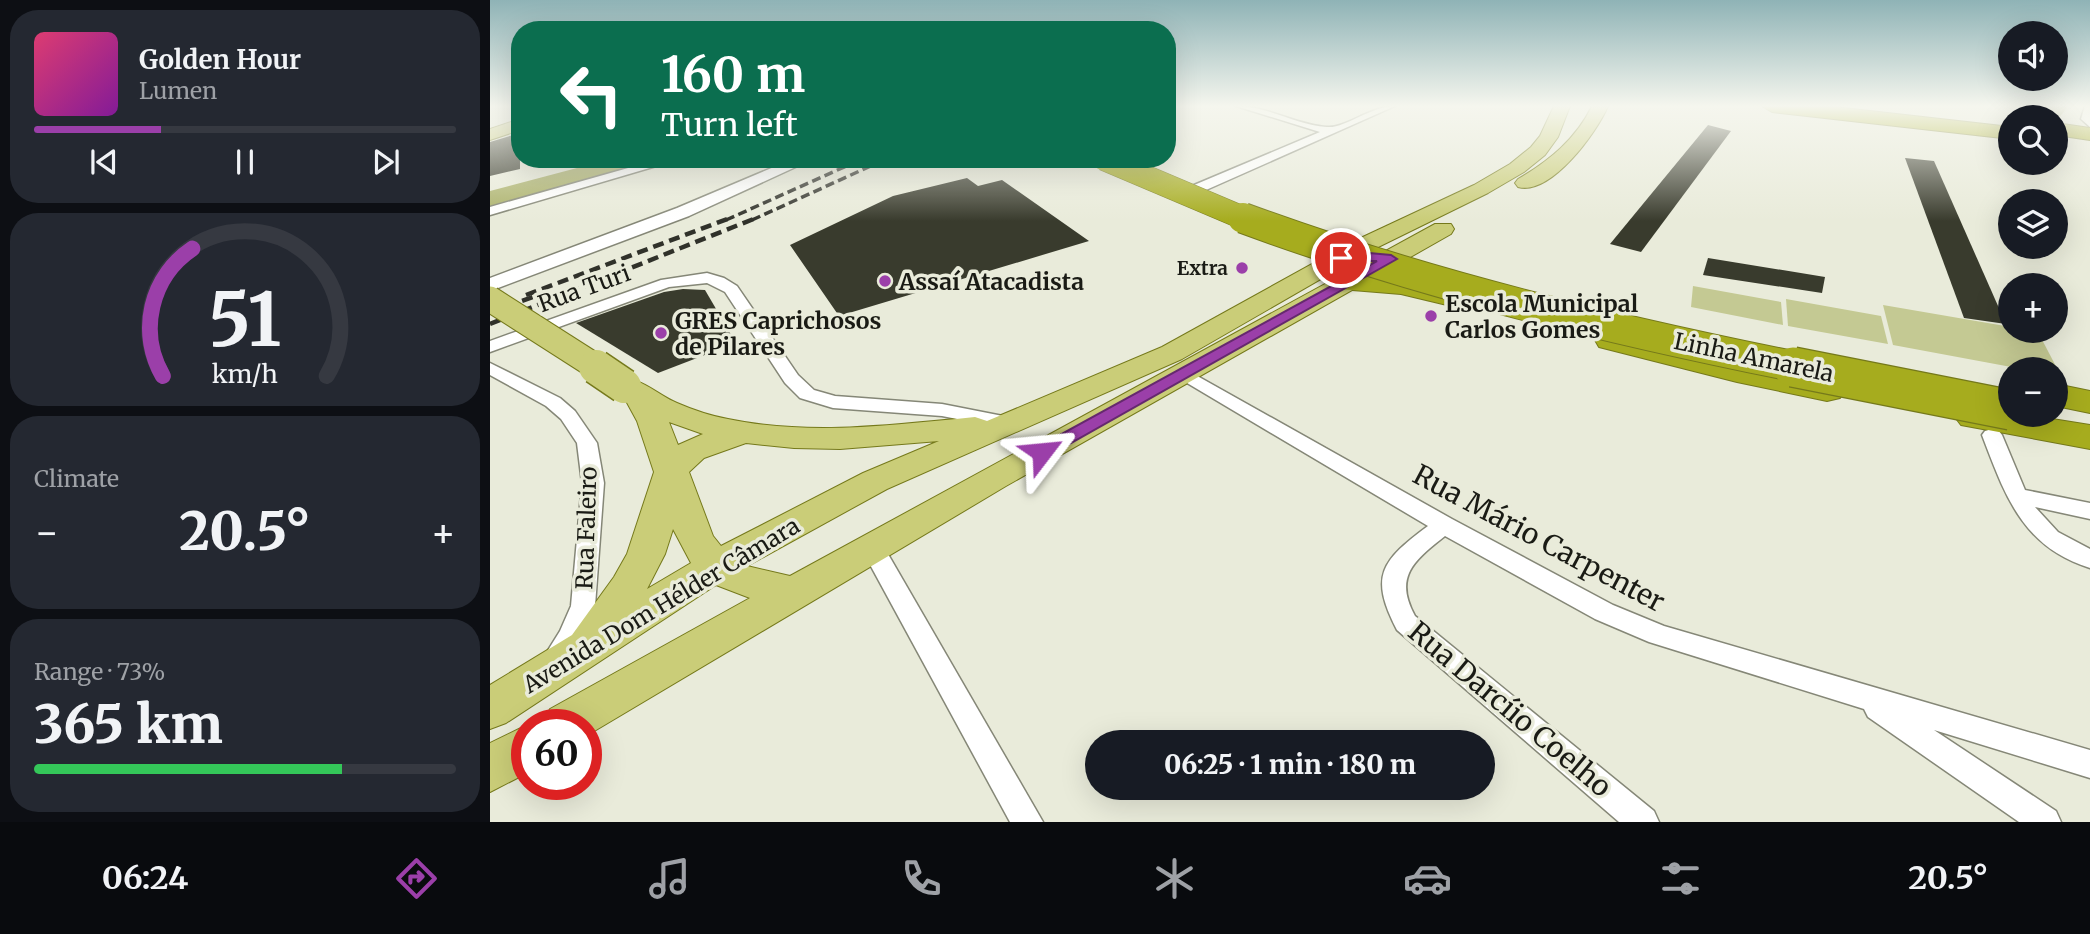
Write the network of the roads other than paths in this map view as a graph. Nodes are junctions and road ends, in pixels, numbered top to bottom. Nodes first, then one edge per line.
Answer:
1 (1303, 144) edge
2 (1542, 144) edge
3 (1574, 144) edge
4 (642, 168) edge
5 (786, 168) edge
6 (1124, 168) edge
7 (1140, 168) edge
8 (1156, 168) edge
9 (1192, 191) junction
10 (490, 211) edge
11 (1307, 234) junction
12 (568, 256) junction
13 (1391, 259) junction
14 (1343, 264) junction
15 (490, 273) edge
16 (695, 278) joint
17 (490, 285) edge
18 (490, 299) edge
19 (1459, 299) junction
20 (490, 347) edge
21 (490, 368) edge
22 (1183, 373) junction
23 (1998, 384) edge
24 (632, 391) junction
25 (2068, 396) edge
26 (2090, 400) edge
27 (1998, 407) edge
28 (2068, 422) edge
29 (1008, 423) junction
30 (2090, 426) edge
31 (748, 433) junction
32 (1992, 435) dead end
33 (2090, 437) edge
34 (670, 469) junction
35 (994, 478) junction
36 (2017, 496) junction
37 (2090, 510) edge
38 (1444, 524) junction
39 (873, 548) junction
40 (2090, 559) edge
41 (715, 567) junction
42 (795, 592) junction
43 (579, 655) junction
44 (536, 682) junction
45 (1863, 697) junction
46 (490, 709) edge
47 (592, 709) edge
48 (511, 757) edge
49 (2090, 764) edge
50 (490, 769) edge
51 (1027, 822) edge
52 (1643, 822) edge
53 (2045, 822) edge

1 - 9 street
2 - 14 main road, Avenida Dom Hélder Câmara
3 - 13 main road, Avenida Dom Hélder Câmara
4 - 10 street
5 - 12 street
6 - 27 highway, Linha Amarela, bridge
7 - 9 street
8 - 23 highway, Linha Amarela
9 - 11 street
11 - 14 street
11 - 14 street
12 - 15 street
12 - 17 street
13 - 14 main road, Avenida Dom Hélder Câmara
13 - 19 main road
14 - 19 highway
14 - 22 main road, Avenida Dom Hélder Câmara
14 - 29 main road, Avenida Dom Hélder Câmara
16 - 20 street, Rua Turi
16 - 29 street
18 - 24 main road, bridge
19 - 33 highway
21 - 44 street, Rua Faleiro
22 - 35 main road, Avenida Dom Hélder Câmara
22 - 38 street, Rua Mário Carpenter
24 - 31 main road
24 - 34 main road
25 - 26 highway
28 - 30 highway
29 - 31 main road
29 - 35 main road
29 - 41 main road, Avenida Dom Hélder Câmara
31 - 34 main road
32 - 36 street
34 - 41 main road
34 - 43 main road
35 - 39 main road, Avenida Dom Hélder Câmara
36 - 37 street
36 - 40 street
38 - 45 street, Rua Mário Carpenter
38 - 52 street, Rua Darcíio Coelho
39 - 42 main road, Avenida Dom Hélder Câmara
39 - 51 street
41 - 42 main road
41 - 43 main road, Avenida Dom Hélder Câmara
42 - 47 main road, Avenida Dom Hélder Câmara
43 - 44 main road, Avenida Dom Hélder Câmara
44 - 46 main road, Avenida Dom Hélder Câmara
45 - 49 street, Rua Mário Carpenter
45 - 53 street
48 - 50 main road

